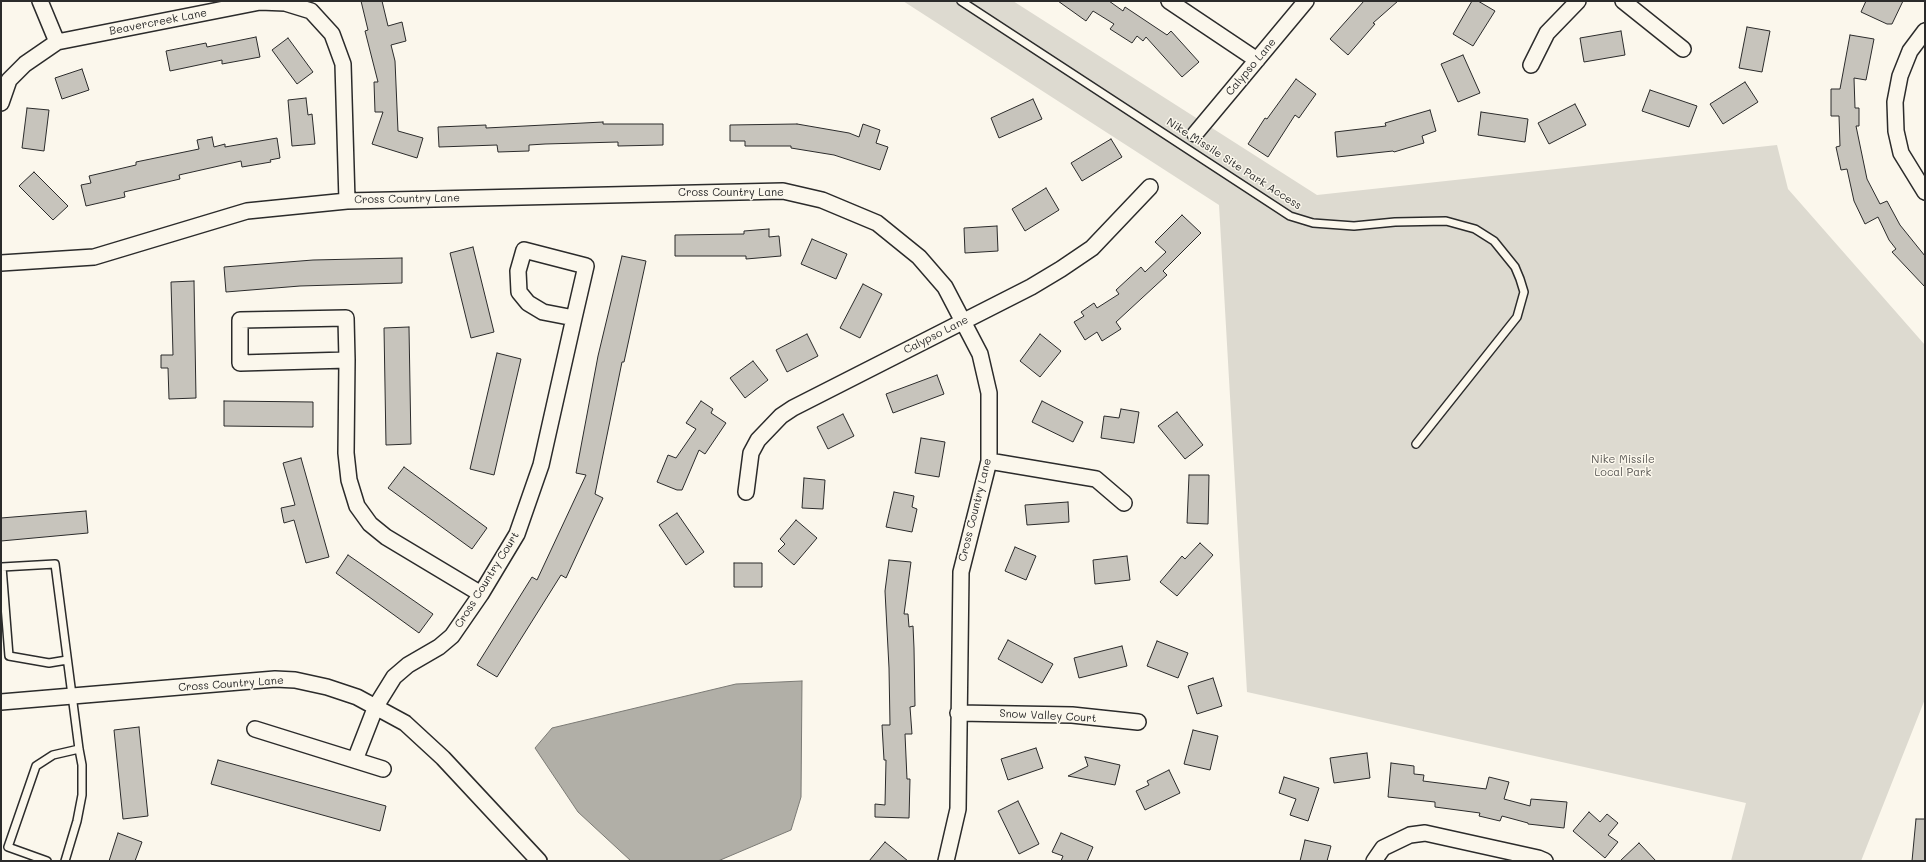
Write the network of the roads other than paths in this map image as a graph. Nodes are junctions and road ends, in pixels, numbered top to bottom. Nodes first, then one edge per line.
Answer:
1 (40, 1) edge
2 (961, 1) edge
3 (1169, 1) edge
4 (1306, 1) edge
5 (1578, 1) edge
6 (1623, 1) edge
7 (314, 6) edge
8 (1925, 31) edge
9 (57, 42) junction
10 (1684, 48) dead end
11 (1257, 60) junction
12 (1530, 65) dead end
13 (1, 103) edge
14 (1195, 134) dead end
15 (1150, 187) dead end
16 (1925, 192) edge
17 (347, 201) junction
18 (1, 263) edge
19 (574, 318) junction
20 (962, 321) junction
21 (347, 360) junction
22 (1416, 444) dead end
23 (989, 460) junction
24 (746, 492) dead end
25 (1124, 503) dead end
26 (481, 594) junction
27 (67, 660) junction
28 (72, 696) junction
29 (1, 702) edge
30 (376, 706) junction
31 (958, 713) junction
32 (1138, 722) dead end
33 (255, 729) dead end
34 (78, 749) junction
35 (355, 760) junction
36 (383, 769) dead end
37 (47, 861) edge
38 (65, 861) edge
39 (539, 861) edge
40 (948, 861) edge
41 (1374, 861) edge
42 (1545, 861) edge

1 - 9 street
2 - 22 lane, Nike Missile Site Park Access
3 - 11 street
4 - 11 street, Calypso Lane
5 - 12 street
6 - 10 street
7 - 9 street, Beavercreek Lane
7 - 17 street, Beavercreek Lane
8 - 16 street
9 - 13 street, Beavercreek Lane
11 - 14 street, Calypso Lane
15 - 20 street, Calypso Lane
17 - 18 street, Cross Country Lane
17 - 20 street, Cross Country Lane
19 - 19 street, Cross Country Court
19 - 26 street, Cross Country Court
20 - 23 street, Cross Country Lane
20 - 24 street, Calypso Lane
21 - 21 street
21 - 26 street
23 - 25 street
23 - 31 street, Cross Country Lane
26 - 30 street, Cross Country Court
27 - 27 lane
27 - 28 lane
28 - 29 street, Cross Country Lane
28 - 30 street, Cross Country Lane
28 - 34 lane
30 - 35 street, Cross Country Court
30 - 39 street, Cross Country Lane
31 - 32 street, Snow Valley Court
31 - 40 street, Cross Country Lane
33 - 35 street
34 - 37 lane
34 - 38 lane
35 - 36 street
41 - 42 street

